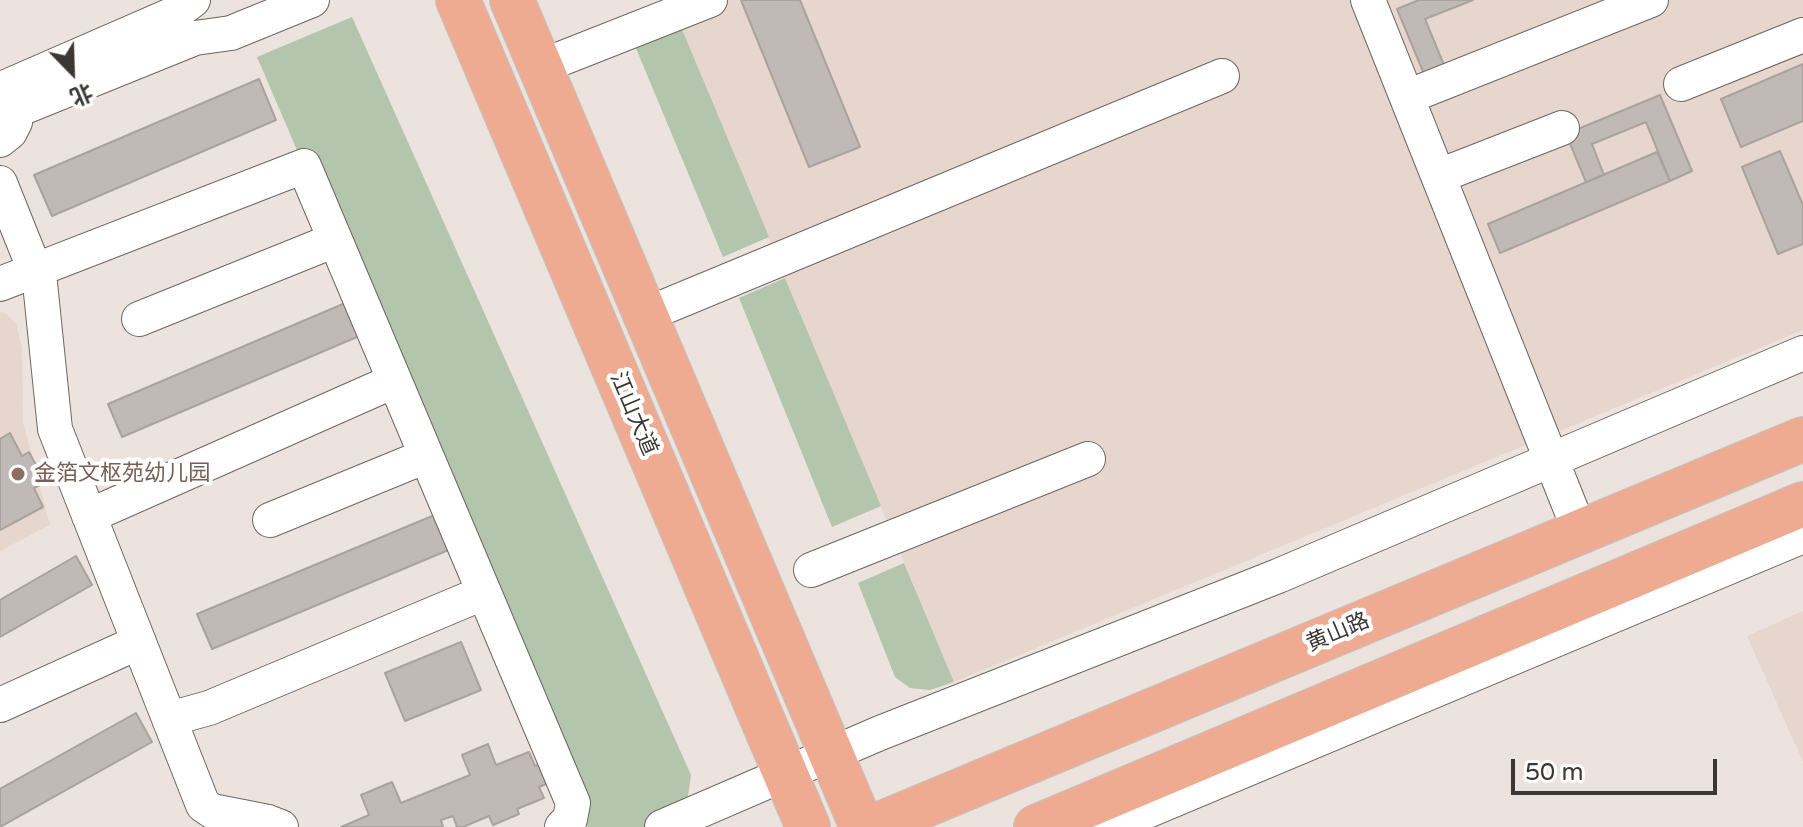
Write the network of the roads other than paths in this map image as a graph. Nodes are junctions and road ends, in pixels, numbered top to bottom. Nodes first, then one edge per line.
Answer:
1 (193, 0) edge
2 (312, 0) edge
3 (458, 0) edge
4 (512, 0) edge
5 (710, 0) edge
6 (1368, 0) edge
7 (1651, 0) edge
8 (1803, 35) edge
9 (540, 67) junction
10 (1222, 76) dead end
11 (1681, 84) dead end
12 (8, 93) edge
13 (1407, 97) junction
14 (1562, 128) dead end
15 (0, 140) edge
16 (1439, 176) junction
17 (0, 183) edge
18 (335, 240) junction
19 (35, 269) junction
20 (0, 284) edge
21 (645, 315) junction
22 (139, 319) dead end
23 (1803, 353) edge
24 (394, 381) junction
25 (1803, 439) edge
26 (426, 456) junction
27 (1088, 459) dead end
28 (1551, 460) junction
29 (1803, 504) edge
30 (89, 516) junction
31 (270, 520) dead end
32 (1580, 532) junction
33 (1803, 536) edge
34 (811, 570) dead end
35 (483, 593) junction
36 (139, 642) junction
37 (0, 705) edge
38 (169, 719) junction
39 (831, 754) junction
40 (785, 774) junction
41 (204, 819) edge
42 (281, 827) edge
43 (562, 827) edge
44 (662, 827) edge
45 (808, 827) edge
46 (862, 827) edge
47 (873, 827) edge
48 (1036, 827) edge
49 (1109, 827) edge

1 - 12 street
2 - 12 street
3 - 40 main road, 江山大道
4 - 9 main road
5 - 9 street
6 - 13 street
7 - 13 street
8 - 11 street
9 - 21 main road
10 - 21 street
12 - 15 street
13 - 16 street
14 - 16 street
16 - 28 street
17 - 19 street
18 - 19 street
18 - 22 street
18 - 24 street
19 - 20 street
19 - 30 street
21 - 39 main road
23 - 28 street
24 - 26 street
24 - 30 street
25 - 32 main road, 黄山路
26 - 31 street
26 - 35 street
27 - 34 street
28 - 32 street
28 - 39 street
29 - 48 main road
30 - 36 street
32 - 47 main road, 黄山路
33 - 49 street
35 - 38 street
35 - 43 street
36 - 37 street
36 - 38 street
38 - 41 street
39 - 40 street
39 - 46 main road
40 - 44 street
40 - 45 main road, 江山大道
41 - 42 street

